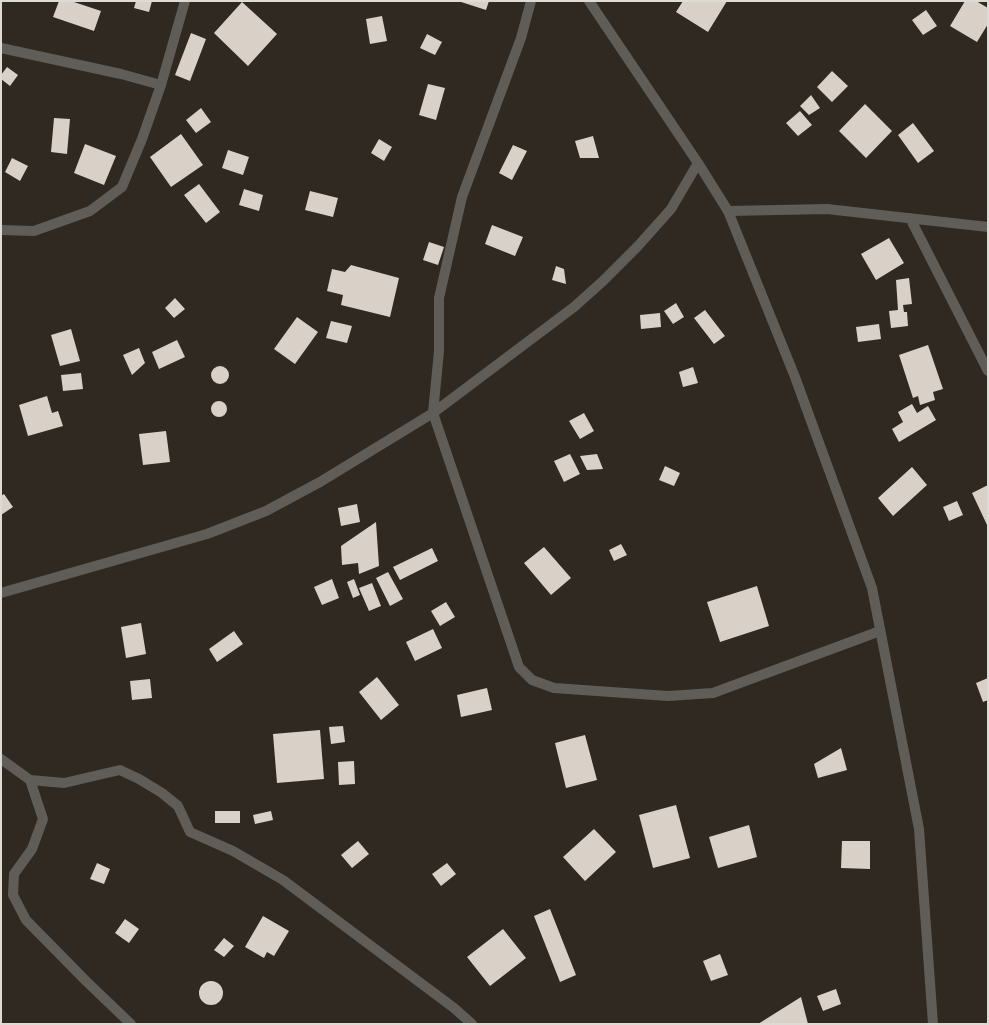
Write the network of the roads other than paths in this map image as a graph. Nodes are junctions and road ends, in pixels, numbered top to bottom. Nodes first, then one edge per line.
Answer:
1 (185, 1) edge
2 (531, 1) edge
3 (589, 1) edge
4 (1, 48) edge
5 (162, 85) junction
6 (698, 163) junction
7 (728, 211) junction
8 (910, 218) junction
9 (988, 227) edge
10 (1, 230) edge
11 (988, 371) edge
12 (433, 413) junction
13 (1, 592) edge
14 (880, 632) junction
15 (1, 759) edge
16 (30, 780) junction
17 (131, 1024) edge
18 (472, 1024) edge
19 (933, 1024) edge

1 - 5 street
2 - 12 street
3 - 6 street
4 - 5 street
5 - 10 street
6 - 7 street
6 - 12 street
7 - 8 street
7 - 14 street
8 - 9 street
8 - 11 street
12 - 13 street
12 - 14 street
14 - 19 street
15 - 16 street
16 - 17 street
16 - 18 street

